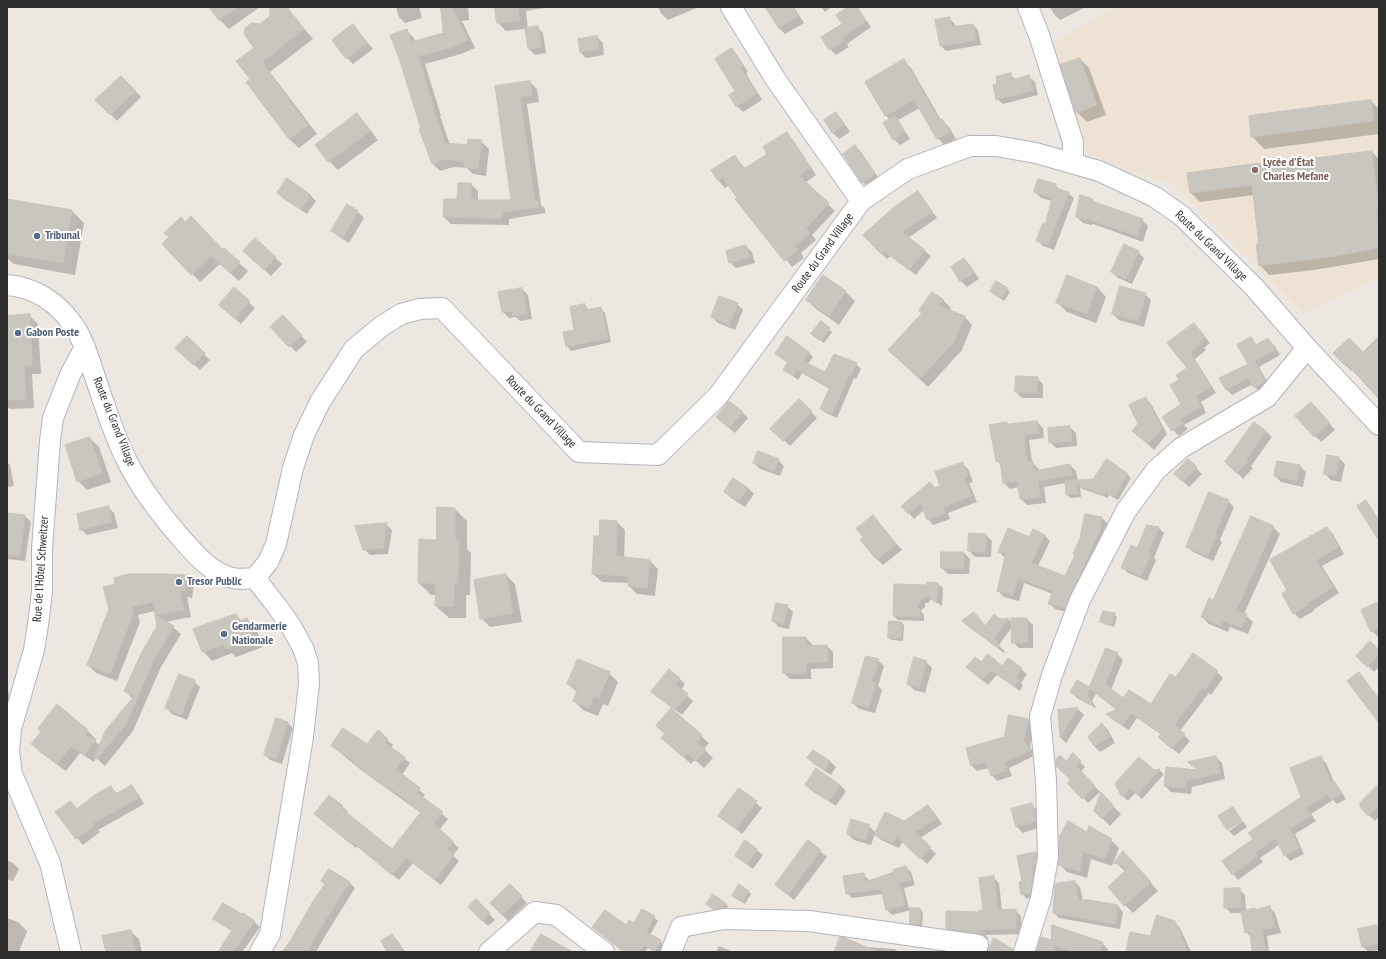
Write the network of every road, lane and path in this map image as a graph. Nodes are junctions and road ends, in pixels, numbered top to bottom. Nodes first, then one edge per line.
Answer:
1 (731, 7) edge
2 (1028, 7) edge
3 (1073, 163) junction
4 (861, 201) junction
5 (7, 285) edge
6 (85, 347) junction
7 (1307, 348) junction
8 (1379, 425) edge
9 (255, 578) junction
10 (978, 945) dead end
11 (71, 952) edge
12 (260, 952) edge
13 (489, 952) edge
14 (604, 952) edge
15 (671, 952) edge
16 (1024, 952) edge

1 - 4 street
2 - 3 street
3 - 4 street, Route du Grand Village
3 - 7 street, Route du Grand Village
4 - 9 street, Route du Grand Village
5 - 6 street, Route du Grand Village
6 - 9 street, Route du Grand Village
6 - 11 street, Rue de l'Hôtel Schweitzer
7 - 8 street, Route du Grand Village
7 - 16 street
9 - 12 street
10 - 15 street
13 - 14 street

